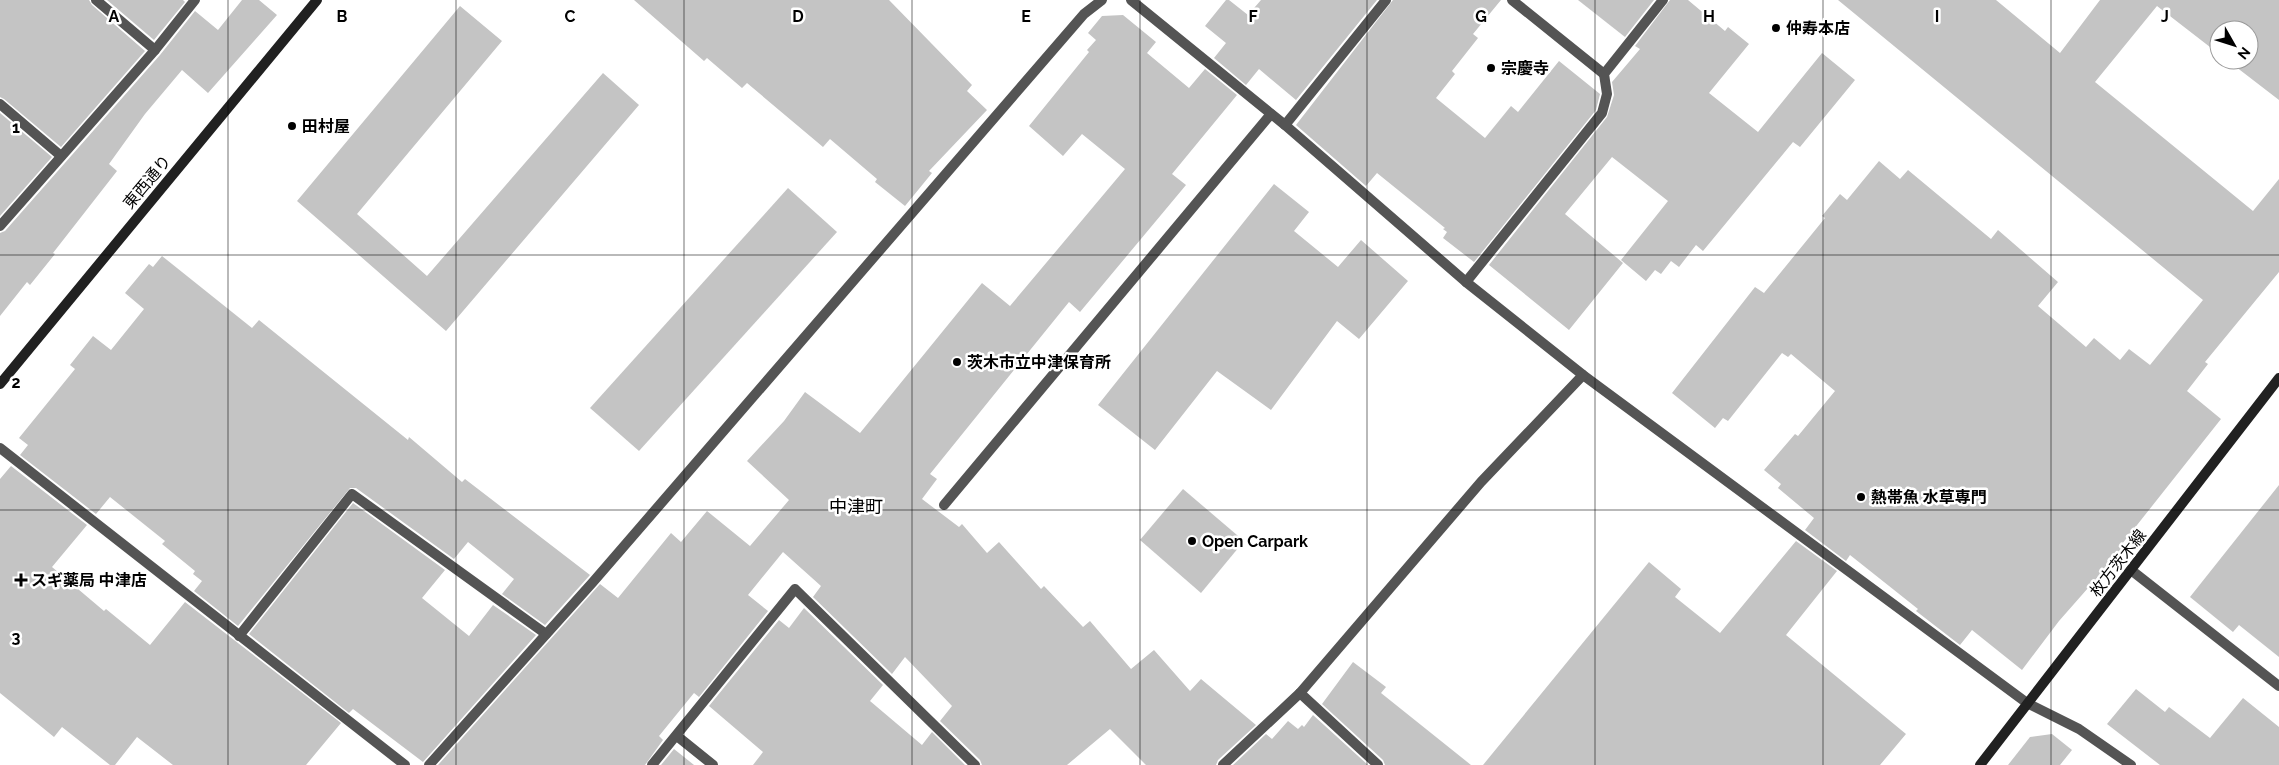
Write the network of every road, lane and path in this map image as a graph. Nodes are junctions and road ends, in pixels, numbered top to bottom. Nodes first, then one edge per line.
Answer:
1 (96, 0) edge
2 (196, 0) edge
3 (317, 0) edge
4 (1102, 0) edge
5 (1130, 0) edge
6 (1386, 0) edge
7 (1512, 0) edge
8 (1662, 0) edge
9 (155, 50) junction
10 (1604, 74) junction
11 (0, 104) edge
12 (1271, 114) junction
13 (1285, 125) junction
14 (61, 156) junction
15 (0, 226) edge
16 (1466, 282) junction
17 (1583, 375) junction
18 (2279, 378) edge
19 (0, 384) edge
20 (0, 448) edge
21 (944, 505) dead end
22 (2131, 570) junction
23 (546, 634) junction
24 (239, 636) junction
25 (2279, 686) edge
26 (1300, 693) junction
27 (2027, 703) junction
28 (677, 736) junction
29 (405, 765) edge
30 (429, 765) edge
31 (652, 765) edge
32 (713, 765) edge
33 (974, 765) edge
34 (1223, 765) edge
35 (1378, 765) edge
36 (1980, 765) edge
37 (2131, 765) edge

1 - 9 street
2 - 9 street
3 - 19 street, 東西通り
4 - 23 street
5 - 12 street
6 - 13 street
7 - 10 street
8 - 10 street
9 - 14 street
10 - 16 street
11 - 14 street
12 - 13 street
12 - 21 street
13 - 16 street
14 - 15 street
16 - 17 street
17 - 26 street
17 - 27 street
18 - 22 street, 枚方茨木線
20 - 24 street
22 - 25 street
22 - 27 street, 枚方茨木線
23 - 24 street
23 - 30 street
24 - 29 street
26 - 34 street
26 - 35 street
27 - 36 street, 枚方茨木線
27 - 37 street
28 - 31 street
28 - 32 street
28 - 33 street

